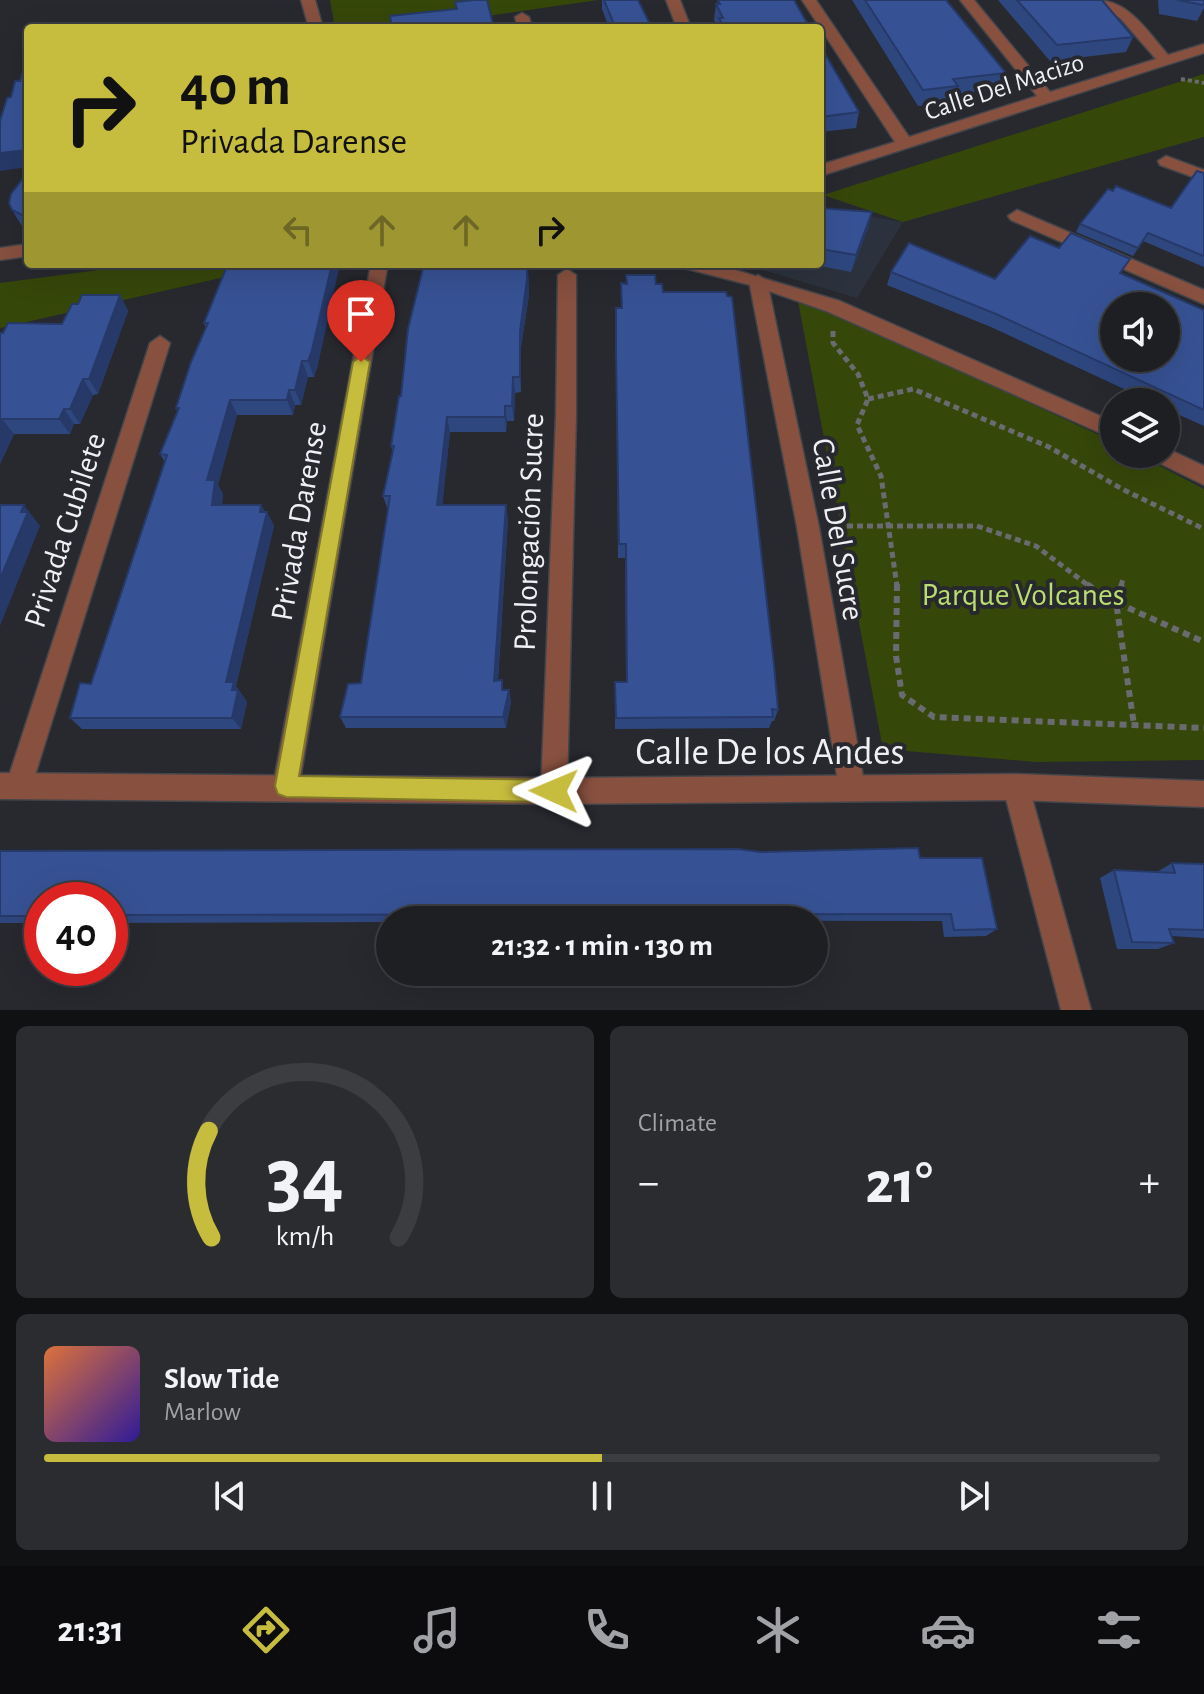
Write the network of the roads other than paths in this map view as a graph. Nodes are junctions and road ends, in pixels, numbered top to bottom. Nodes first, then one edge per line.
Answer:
1 (308, 0) edge
2 (673, 0) edge
3 (809, 0) edge
4 (967, 0) edge
5 (1103, 0) edge
6 (1132, 0) edge
7 (1126, 16) junction
8 (315, 24) edge
9 (682, 24) edge
10 (1204, 48) edge
11 (1166, 61) junction
12 (1048, 100) junction
13 (905, 144) junction
14 (1166, 161) dead end
15 (824, 170) edge
16 (1204, 176) edge
17 (1017, 216) dead end
18 (24, 251) edge
19 (0, 254) edge
20 (378, 268) dead end
21 (710, 268) edge
22 (567, 275) dead end
23 (758, 281) junction
24 (1204, 297) edge
25 (160, 343) dead end
26 (1100, 425) edge
27 (1180, 464) edge
28 (1204, 476) edge
29 (10, 785) edge
30 (286, 786) junction
31 (1016, 787) junction
32 (852, 788) junction
33 (554, 791) junction
34 (1204, 794) edge
35 (1076, 1010) edge

1 - 8 street
2 - 9 street
3 - 13 street
4 - 12 street
5 - 7 street
6 - 7 street
7 - 11 street
10 - 11 street, Calle Del Macizo
11 - 12 street, Calle Del Macizo
12 - 13 street, Calle Del Macizo
13 - 15 street, Calle Del Macizo
14 - 16 street
17 - 24 street
18 - 19 street
20 - 30 street, Privada Darense
21 - 23 street
22 - 33 street, Prolongación Sucre
23 - 26 street
23 - 32 street, Calle Del Sucre
25 - 29 street, Privada Cubilete
27 - 28 street
29 - 30 street, Calle De los Andes
30 - 33 street, Calle De los Andes
31 - 32 street, Calle De los Andes
31 - 34 street, Calle De los Andes
31 - 35 street
32 - 33 street, Calle De los Andes

